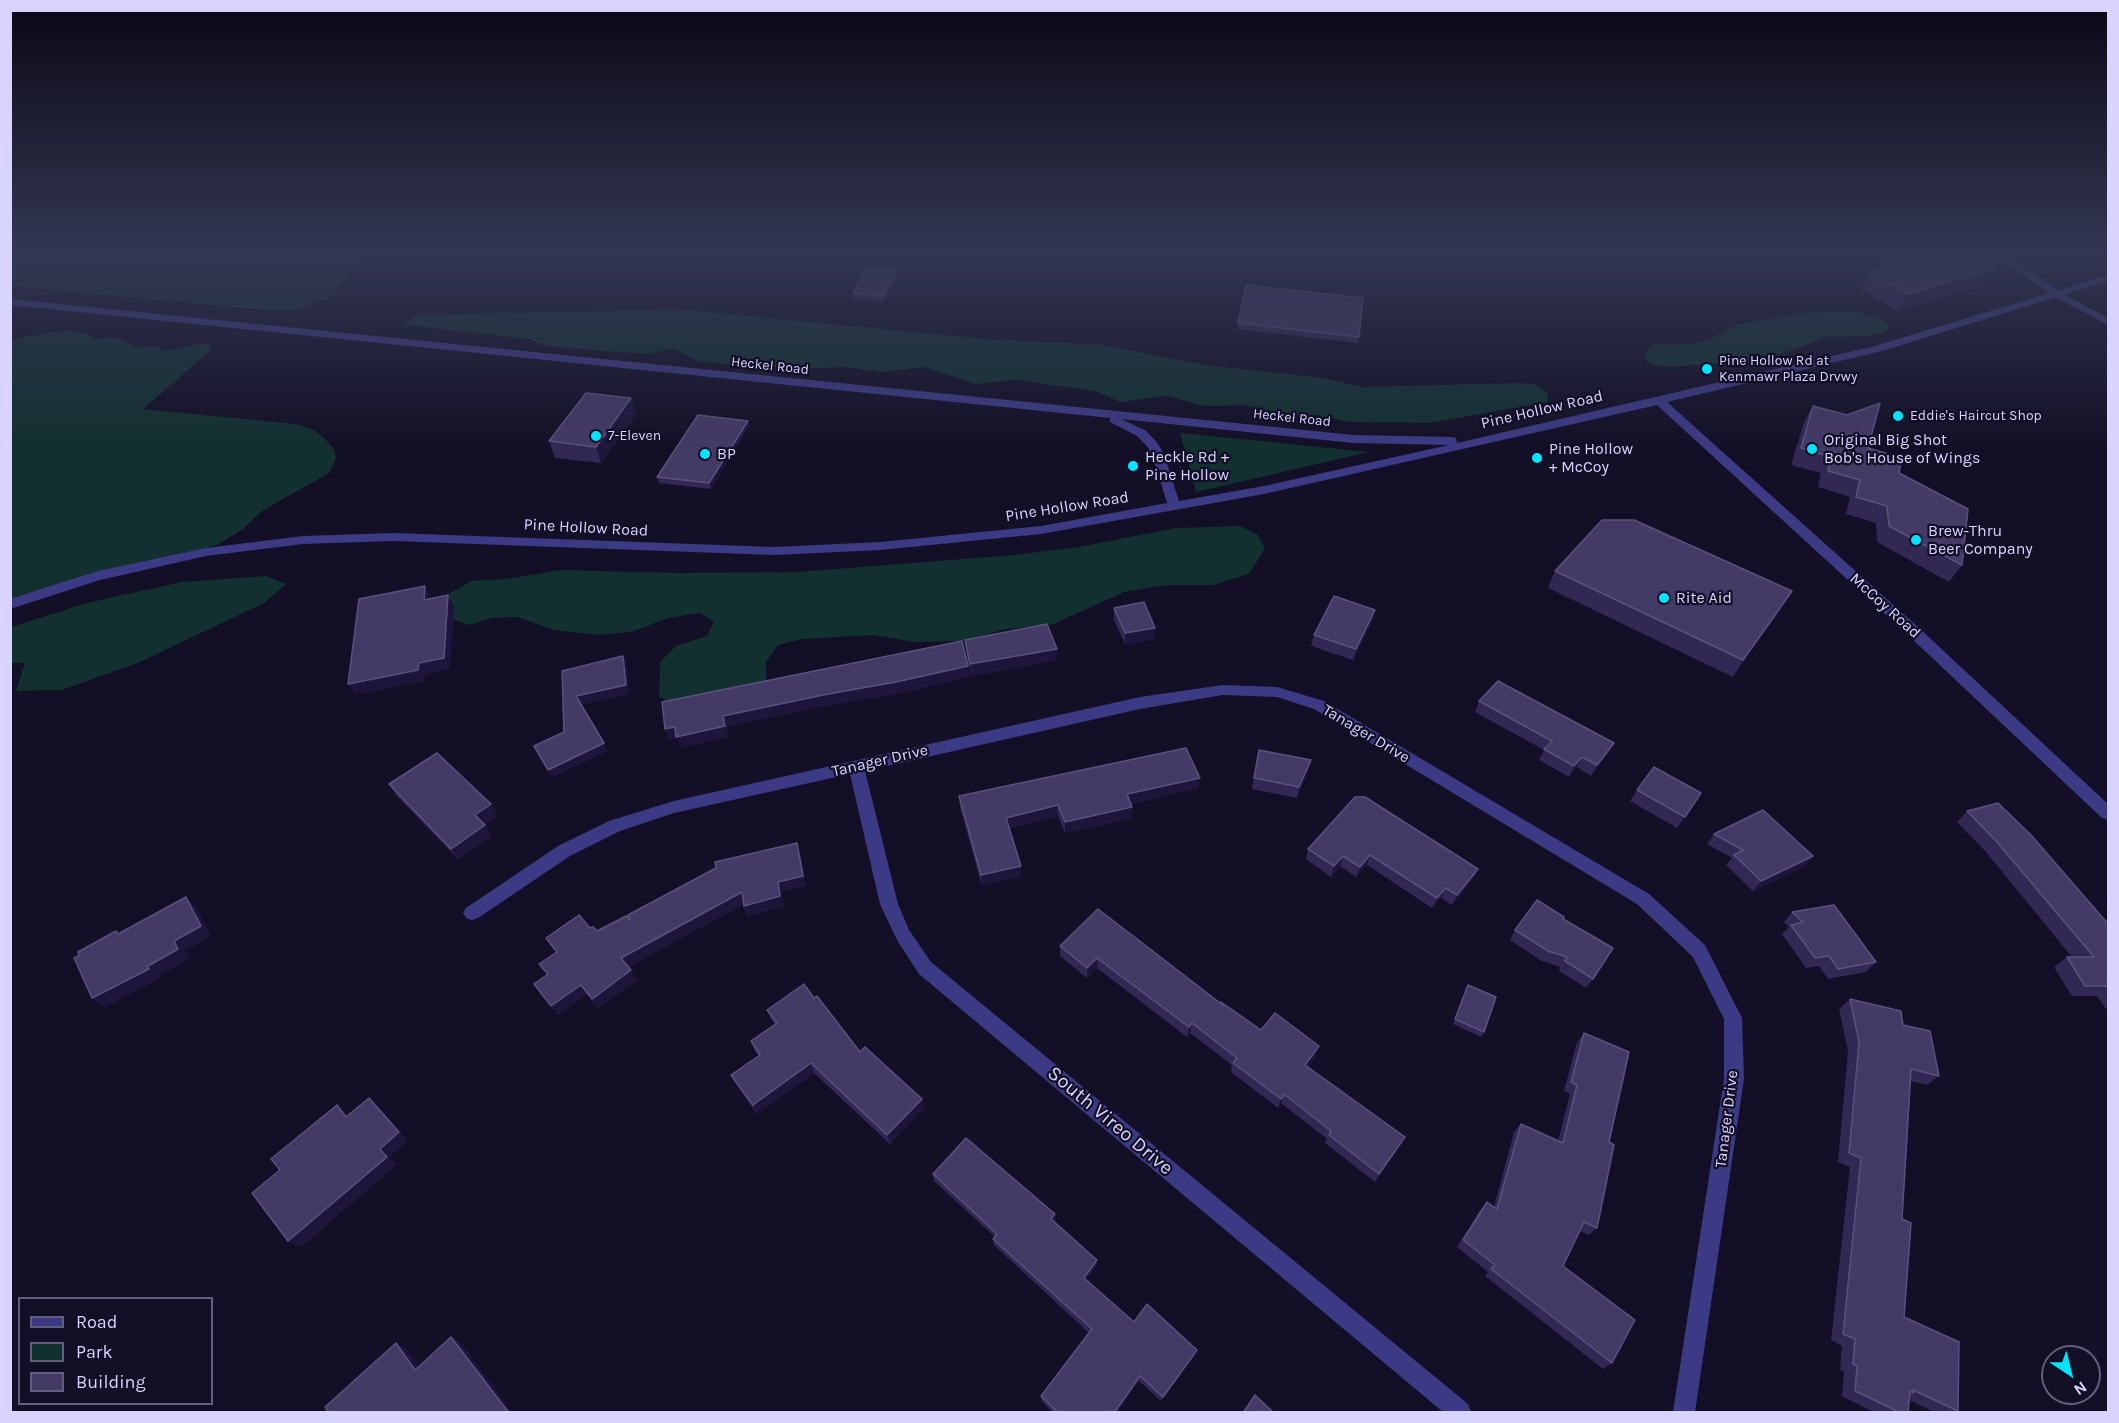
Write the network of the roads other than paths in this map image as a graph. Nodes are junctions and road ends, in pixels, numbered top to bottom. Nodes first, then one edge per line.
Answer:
1 (169, 318) edge
2 (1978, 318) edge
3 (1659, 401) junction
4 (1097, 414) junction
5 (1484, 440) junction
6 (1174, 507) junction
7 (10, 604) edge
8 (856, 766) junction
9 (2109, 813) edge
10 (472, 913) dead end
11 (1460, 1413) edge
12 (1684, 1413) edge

1 - 4 street, Heckel Road
2 - 3 street, Pine Hollow Road
3 - 5 street, Pine Hollow Road
3 - 9 street, McCoy Road
4 - 5 street, Heckel Road
4 - 6 street, Heckel Road
5 - 6 street, Pine Hollow Road
6 - 7 street, Pine Hollow Road
8 - 10 street, Tanager Drive
8 - 11 street, South Vireo Drive
8 - 12 street, Tanager Drive

